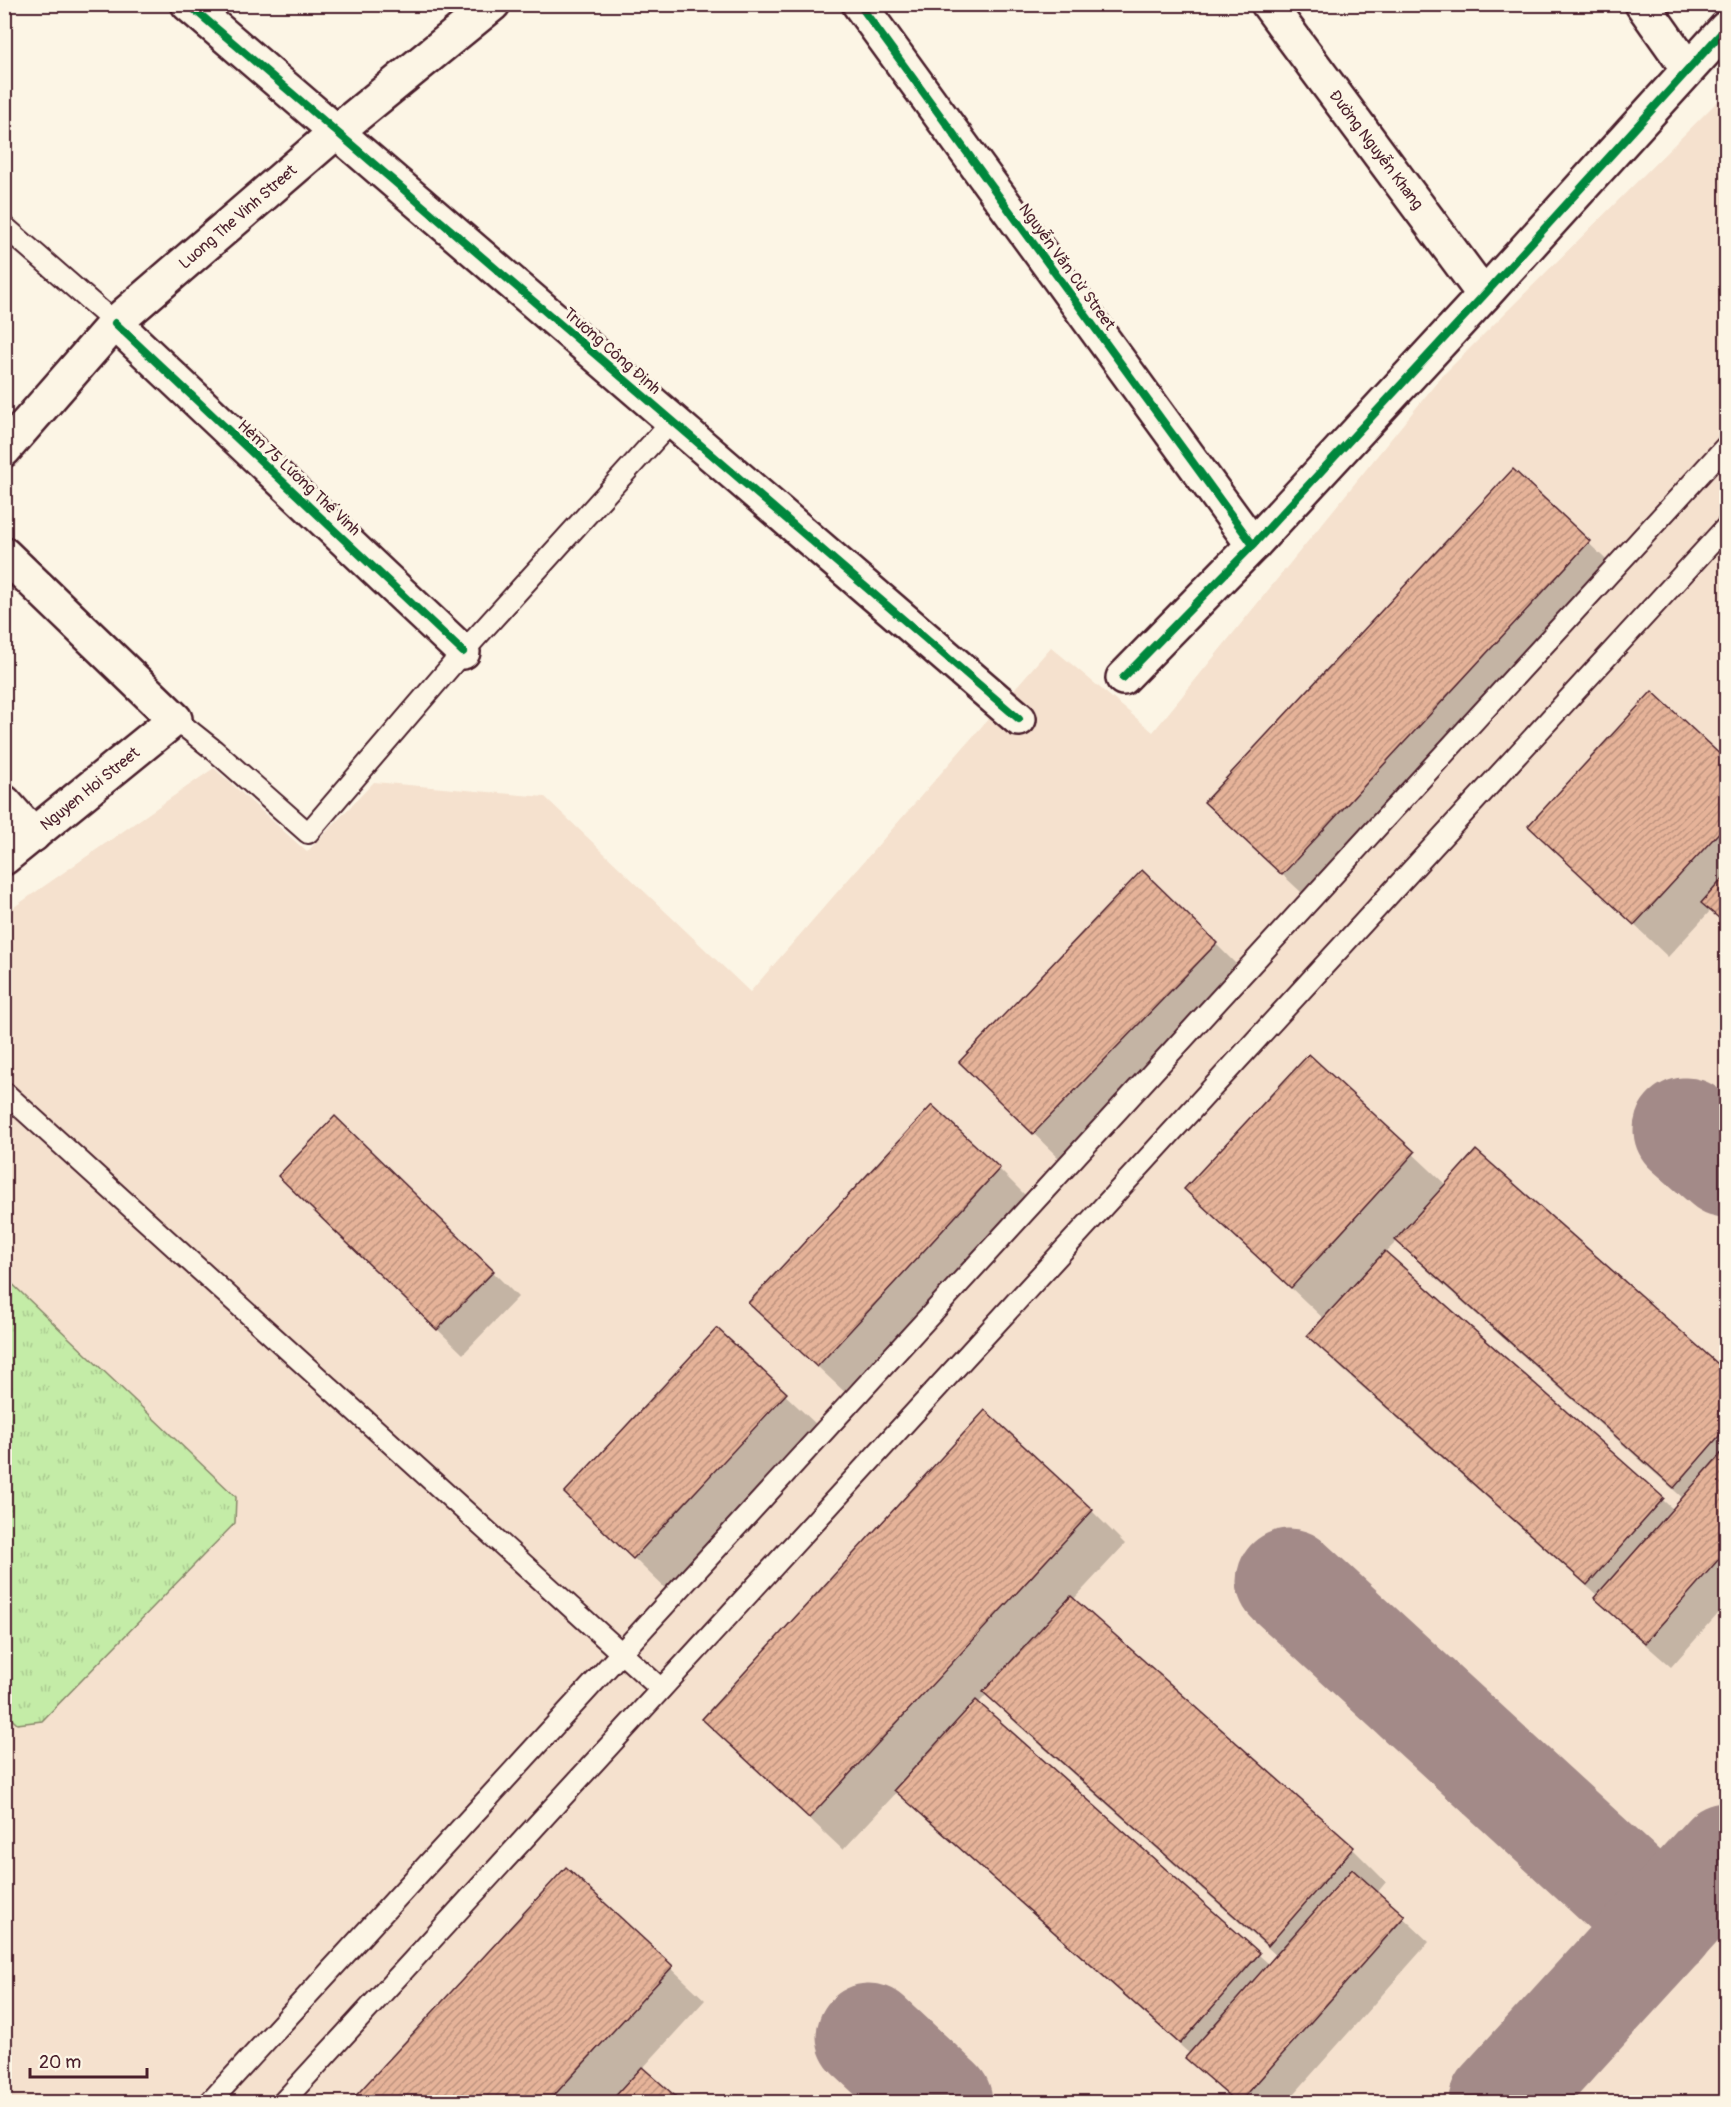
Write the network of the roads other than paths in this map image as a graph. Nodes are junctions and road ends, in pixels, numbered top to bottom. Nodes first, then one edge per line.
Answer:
1 (188, 4) edge
2 (493, 4) edge
3 (859, 4) edge
4 (1268, 4) edge
5 (1642, 4) edge
6 (1726, 28) edge
7 (1688, 69) junction
8 (336, 132) junction
9 (4, 226) edge
10 (1484, 295) junction
11 (115, 323) junction
12 (672, 421) junction
13 (1726, 446) edge
14 (4, 450) edge
15 (1726, 527) edge
16 (1252, 545) junction
17 (4, 554) edge
18 (463, 652) junction
19 (1123, 678) dead end
20 (175, 719) junction
21 (1019, 719) dead end
22 (4, 802) edge
23 (33, 835) junction
24 (4, 858) edge
25 (4, 1092) edge
26 (621, 1653) junction
27 (660, 1689) junction
28 (210, 2103) edge
29 (283, 2103) edge

1 - 8 street, Trương Công Định
2 - 8 street, Luong The Vinh Street
3 - 16 street, Nguyễn Văn Cừ Street
4 - 10 street, Đường Nguyễn Khang
5 - 7 street
6 - 7 street
7 - 10 street
8 - 11 street, Luong The Vinh Street
8 - 12 street, Trương Công Định
9 - 11 lane
10 - 16 street
11 - 14 street, Luong The Vinh Street
11 - 18 street, Hẻm 75 Lương Thế Vinh
12 - 18 lane
12 - 21 street, Trương Công Định
13 - 26 lane
15 - 27 lane
16 - 19 street
17 - 20 street
18 - 20 lane
20 - 23 street, Nguyen Hoi Street
22 - 23 street
23 - 24 street, Nguyen Hoi Street
25 - 26 lane
26 - 27 lane
26 - 28 lane
27 - 29 lane

